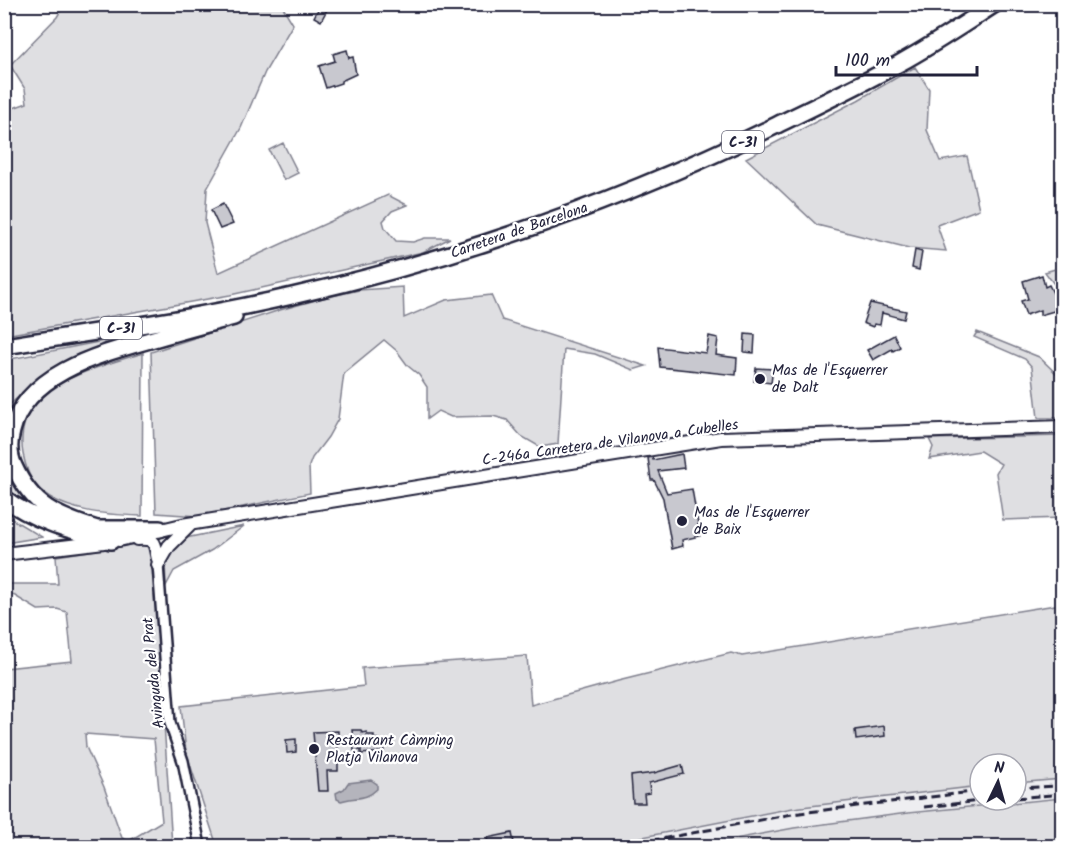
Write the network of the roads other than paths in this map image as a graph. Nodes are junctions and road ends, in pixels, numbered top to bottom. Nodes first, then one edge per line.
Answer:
1 (995, 4) edge
2 (293, 296) junction
3 (4, 346) edge
4 (1062, 427) edge
5 (4, 498) edge
6 (191, 524) junction
7 (163, 528) junction
8 (67, 529) junction
9 (97, 529) junction
10 (115, 540) junction
11 (169, 546) junction
12 (4, 554) edge
13 (158, 562) junction
14 (200, 846) edge

1 - 2 highway, Carretera de Barcelona / C-31
2 - 3 highway, Carretera de Barcelona / C-31
2 - 9 highway
4 - 6 main road, C-246a Carretera de Vilanova a Cubelles
5 - 8 highway
6 - 7 main road, C-246a Carretera de Vilanova a Cubelles
6 - 11 main road
7 - 9 highway
7 - 10 main road, C-246a Carretera de Vilanova a Cubelles
7 - 11 main road
7 - 13 main road
8 - 9 highway
8 - 10 highway
10 - 12 main road
10 - 13 main road
11 - 13 main road
13 - 14 street, Avinguda del Prat

